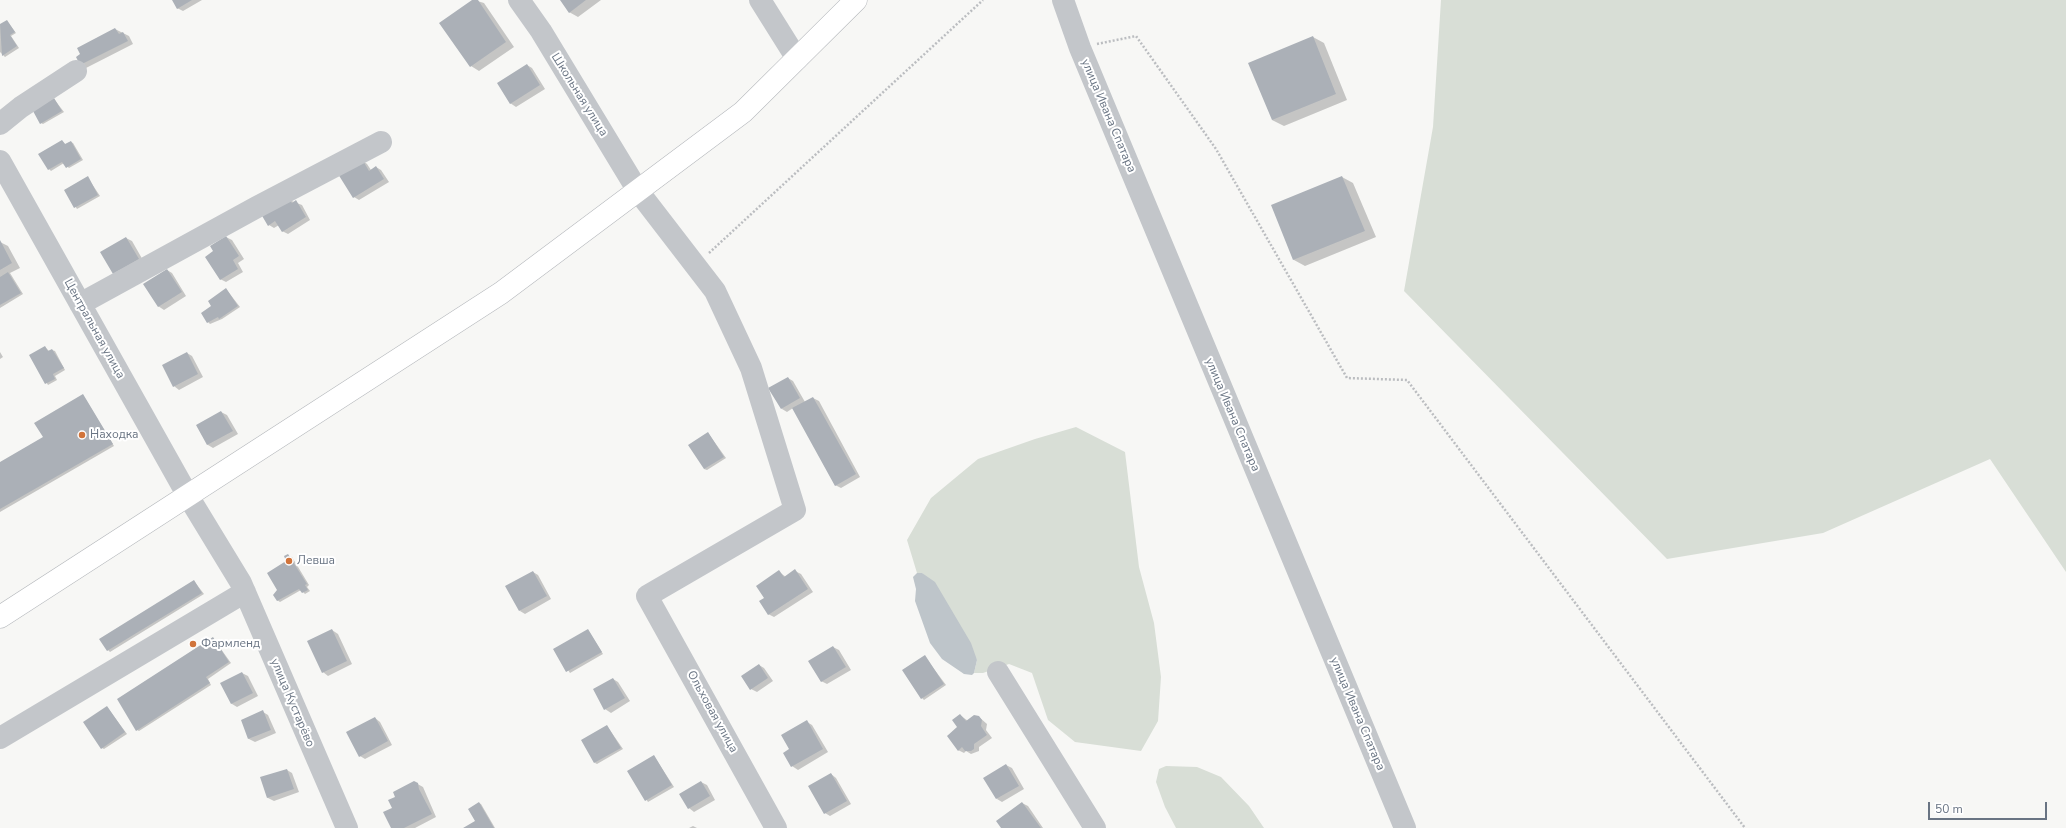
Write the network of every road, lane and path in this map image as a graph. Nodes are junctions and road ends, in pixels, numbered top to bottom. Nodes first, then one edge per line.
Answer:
1 (519, 0) edge
2 (760, 0) edge
3 (856, 0) edge
4 (983, 0) edge
5 (1063, 0) edge
6 (1080, 48) junction
7 (797, 59) junction
8 (76, 71) dead end
9 (0, 124) edge
10 (381, 142) dead end
11 (0, 161) edge
12 (638, 191) junction
13 (696, 265) junction
14 (80, 304) junction
15 (188, 496) junction
16 (245, 592) junction
17 (647, 596) joint
18 (0, 617) edge
19 (998, 672) dead end
20 (0, 738) edge
21 (347, 828) edge
22 (776, 828) edge
23 (1095, 828) edge
24 (1405, 828) edge
25 (1745, 828) edge

1 - 12 street, Школьная улица
2 - 7 street
3 - 7 main road
4 - 13 path
5 - 6 street, улица Ивана Спатара
6 - 24 street, улица Ивана Спатара
6 - 25 path
7 - 12 main road
8 - 9 street
10 - 14 street
11 - 14 street, Центральная улица
12 - 13 street, Школьная улица
12 - 15 main road
13 - 17 street, Школьная улица
14 - 15 street, Центральная улица
15 - 16 street, улица Кустарёво
15 - 18 main road
16 - 20 street
16 - 21 street, улица Кустарёво
17 - 22 street, Ольховая улица
19 - 23 street

